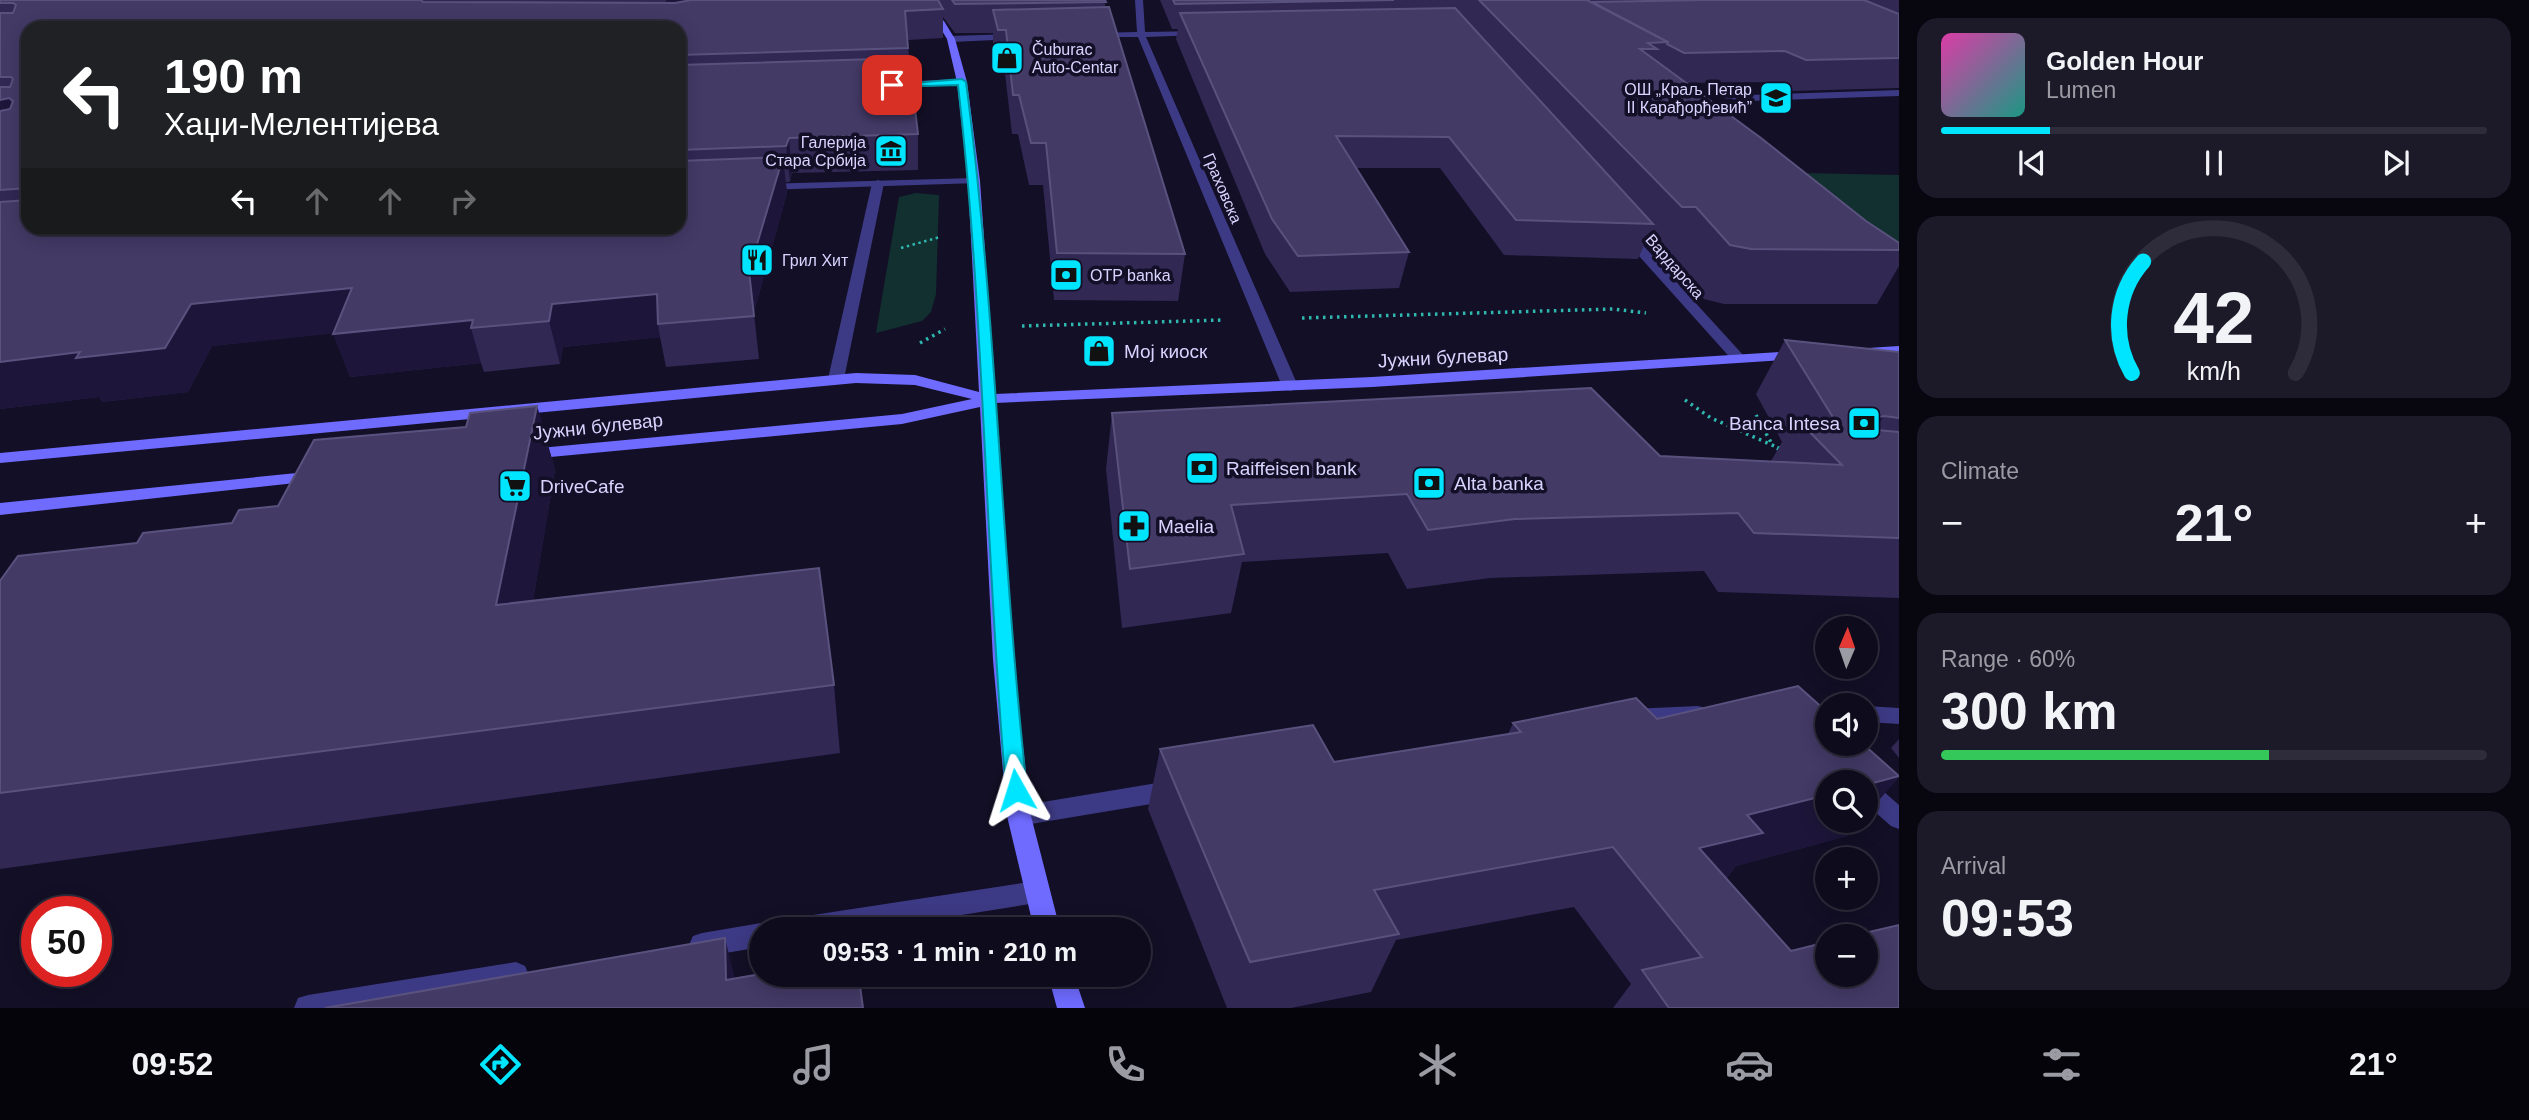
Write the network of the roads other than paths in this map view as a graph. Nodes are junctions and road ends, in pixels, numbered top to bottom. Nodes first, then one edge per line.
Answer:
1 (916, 0) edge
2 (1139, 0) edge
3 (1208, 32) edge
4 (1141, 34) junction
5 (1081, 35) edge
6 (1029, 36) edge
7 (951, 39) junction
8 (962, 82) junction
9 (879, 85) edge
10 (1668, 88) edge
11 (1899, 93) edge
12 (974, 181) junction
13 (878, 183) junction
14 (753, 188) edge
15 (1617, 223) edge
16 (1899, 351) edge
17 (1850, 353) edge
18 (1813, 355) edge
19 (1738, 359) junction
20 (836, 379) junction
21 (1290, 386) junction
22 (989, 399) junction
23 (507, 456) edge
24 (0, 458) edge
25 (331, 475) edge
26 (0, 509) edge
27 (1723, 713) edge
28 (1878, 715) edge
29 (1899, 716) edge
30 (1602, 720) edge
31 (1196, 787) edge
32 (1878, 801) edge
33 (1019, 816) junction
34 (1899, 819) edge
35 (1036, 892) junction
36 (877, 917) edge
37 (1043, 917) edge
38 (749, 937) edge
39 (679, 949) edge
40 (542, 971) edge
41 (1065, 987) edge
42 (308, 1008) edge
43 (1071, 1008) edge

1 - 7 main road
2 - 4 street, Граховска
3 - 4 street
4 - 5 street
4 - 21 street, Граховска
6 - 7 street
7 - 8 main road
8 - 9 street
8 - 12 main road
10 - 11 street
12 - 13 street
12 - 22 main road
13 - 14 street
13 - 20 street
15 - 19 street, Вардарска
16 - 17 main road
18 - 19 main road, Јужни булевар
19 - 21 main road, Јужни булевар
20 - 22 main road, Јужни булевар
20 - 24 main road, Јужни булевар
21 - 22 main road, Јужни булевар
22 - 23 main road, Јужни булевар
22 - 33 main road
25 - 26 main road
27 - 30 street
28 - 29 street
31 - 33 street
32 - 34 street
33 - 35 main road
35 - 36 street
35 - 37 main road
38 - 39 street
40 - 42 street
41 - 43 main road

